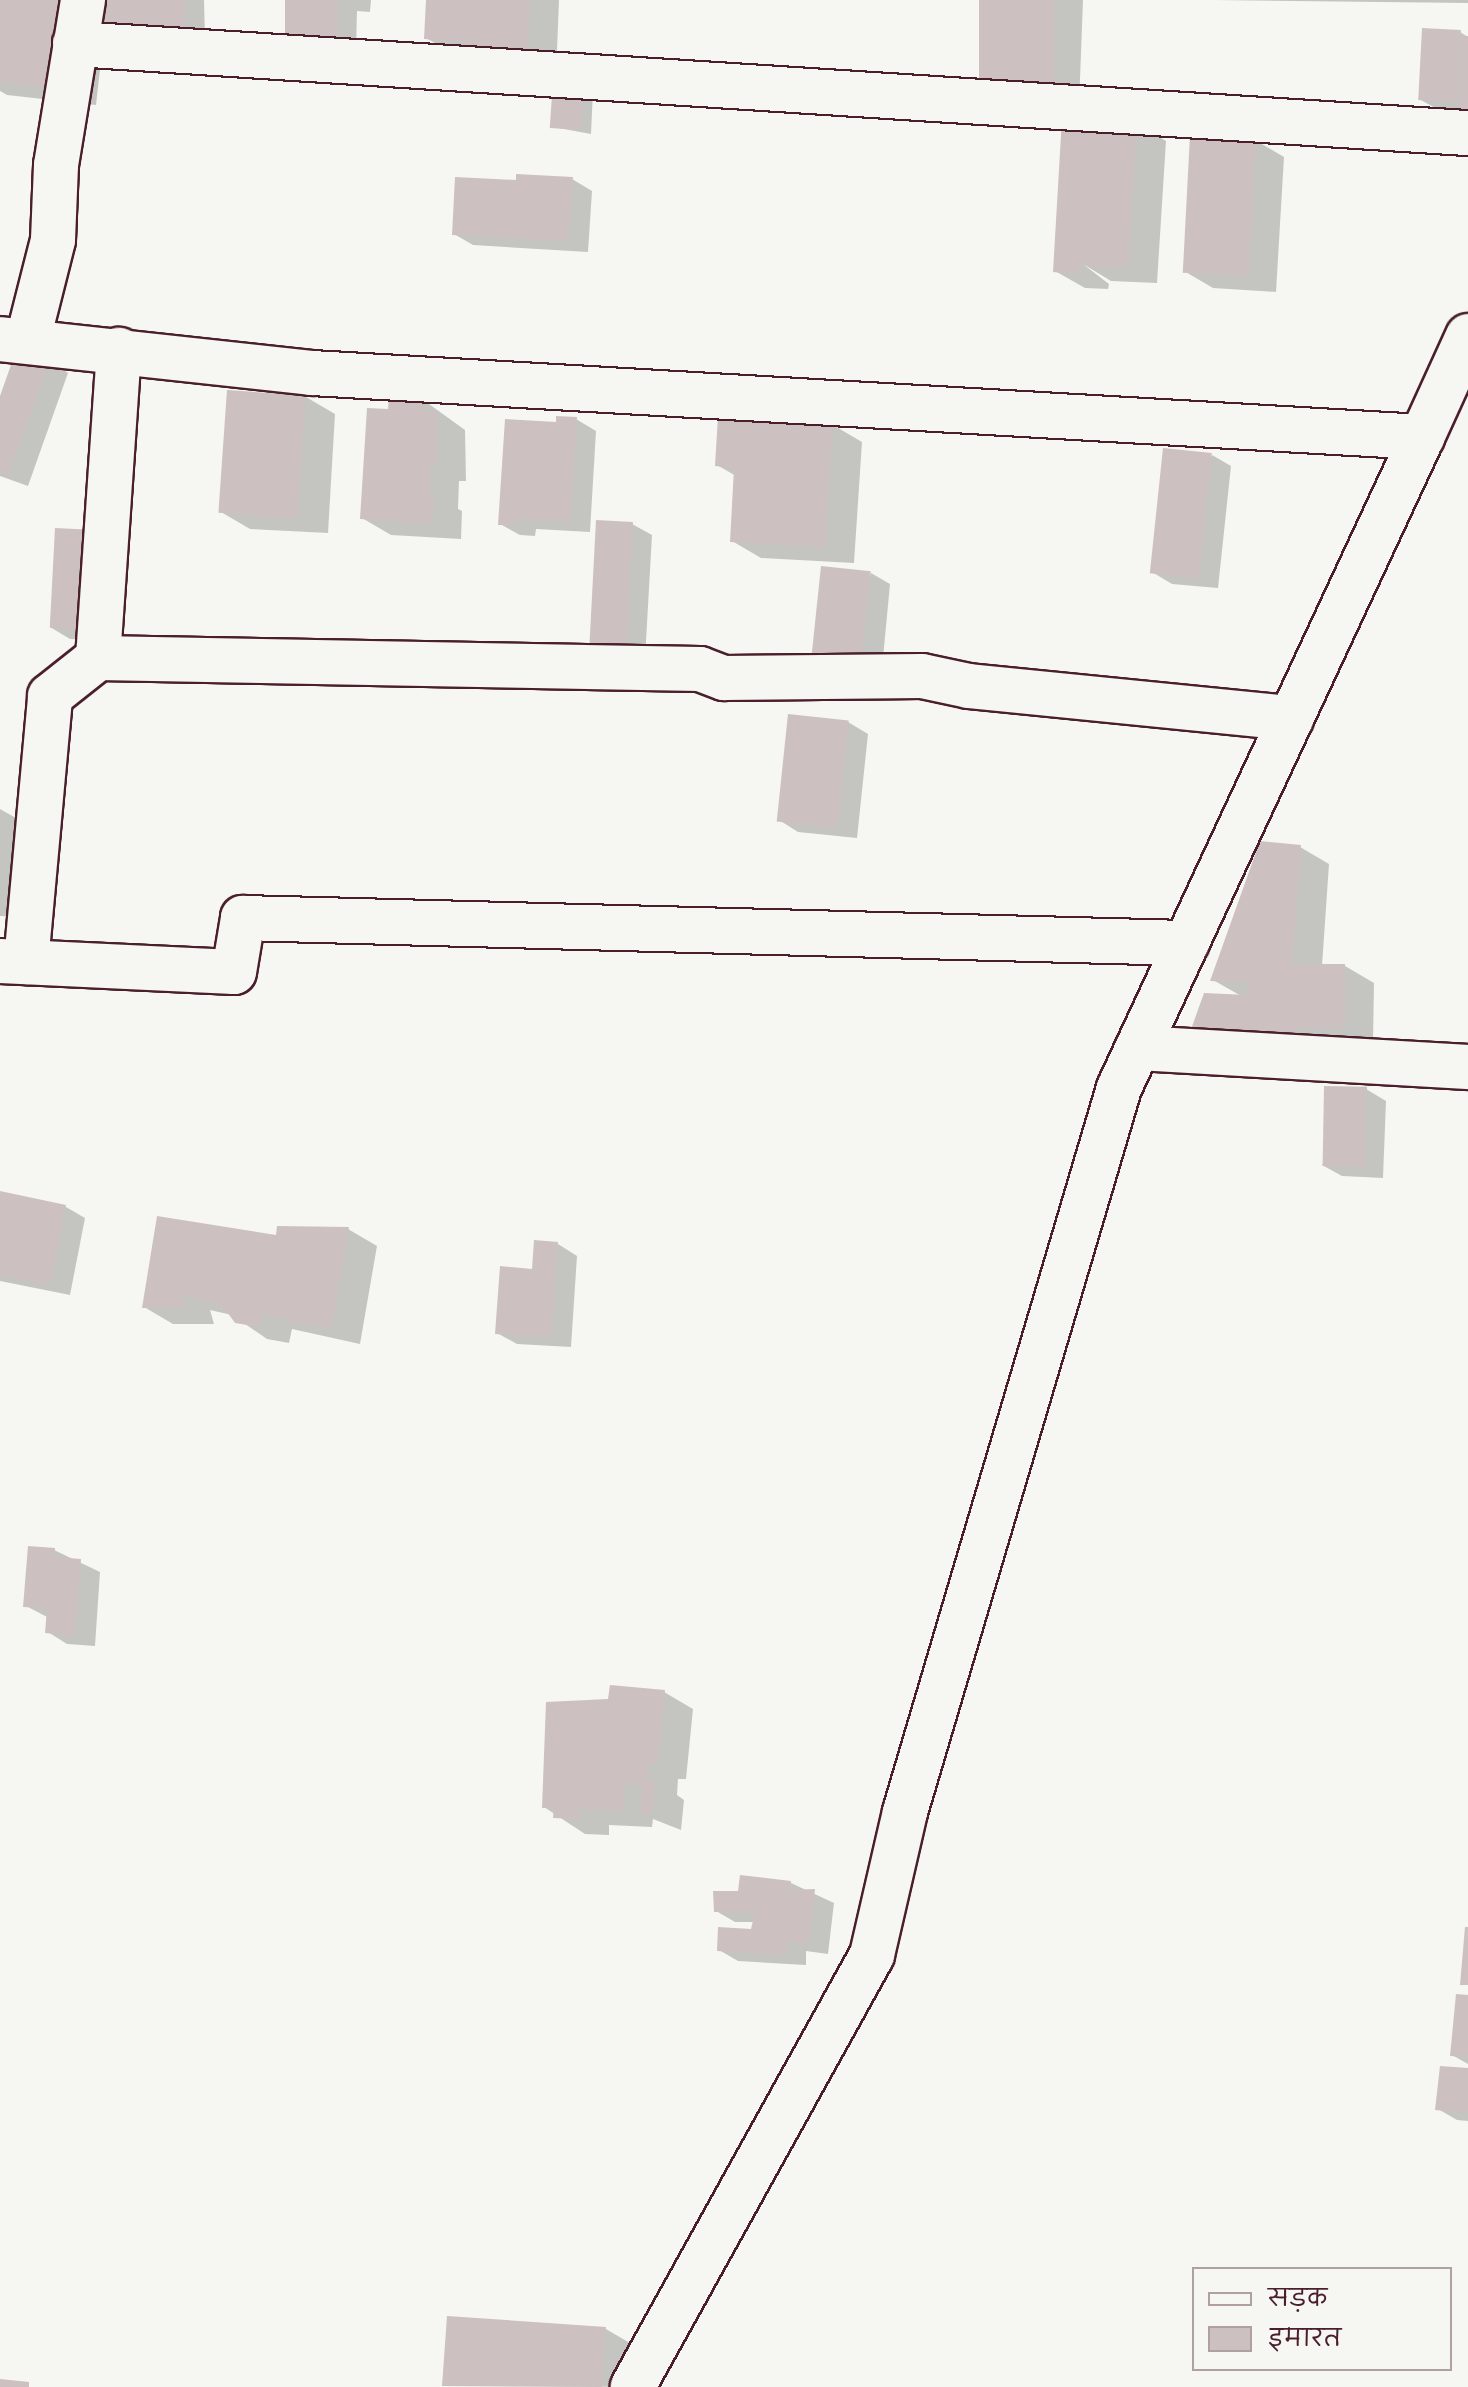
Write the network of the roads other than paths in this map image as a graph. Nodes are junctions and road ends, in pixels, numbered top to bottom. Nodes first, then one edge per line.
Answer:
1 (83, 0) edge
2 (75, 44) junction
3 (1468, 133) edge
4 (1468, 336) edge
5 (14, 339) edge
6 (119, 350) junction
7 (1422, 437) junction
8 (98, 658) junction
9 (1291, 718) junction
10 (1187, 943) junction
11 (13, 962) edge
12 (1138, 1048) junction
13 (1468, 1067) edge
14 (633, 2387) edge

1 - 2 street
2 - 3 street
2 - 5 street
4 - 7 street
5 - 6 street
6 - 7 street
6 - 8 street
7 - 9 street
8 - 9 street
8 - 11 street
9 - 10 street
10 - 11 street
10 - 12 street
12 - 13 street
12 - 14 street

